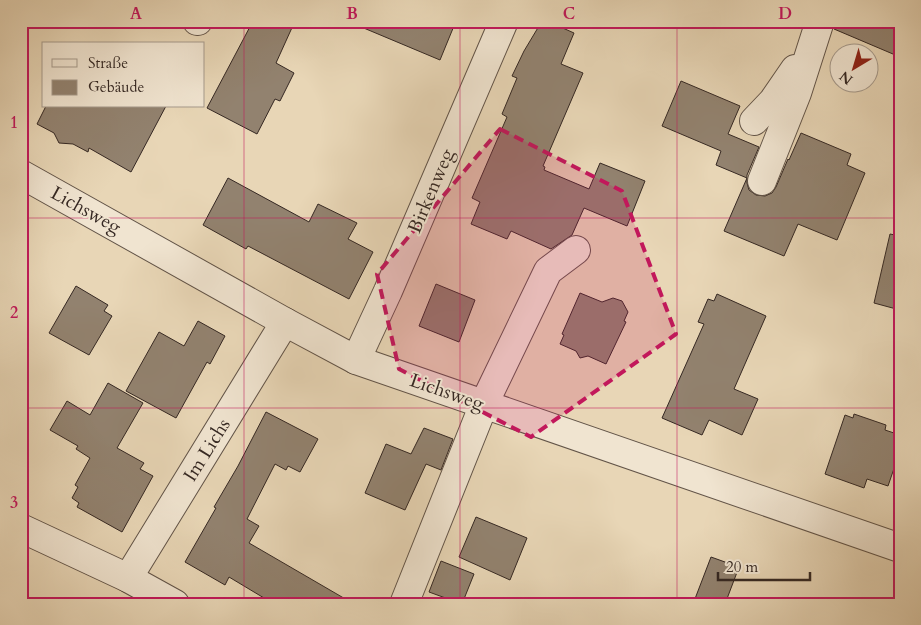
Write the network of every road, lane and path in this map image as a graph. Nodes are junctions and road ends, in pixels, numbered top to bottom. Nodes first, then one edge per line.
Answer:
1 (504, 21) edge
2 (816, 32) edge
3 (754, 121) dead end
4 (21, 174) edge
5 (762, 180) dead end
6 (576, 250) dead end
7 (285, 322) junction
8 (356, 360) junction
9 (484, 404) junction
10 (21, 528) edge
11 (900, 548) edge
12 (128, 578) junction
13 (175, 604) edge
14 (404, 604) edge

1 - 8 street, Birkenweg
2 - 3 street
2 - 5 street
4 - 7 street, Lichsweg
6 - 9 street
7 - 8 street, Lichsweg
7 - 12 street, Im Lichs
8 - 9 street, Lichsweg
9 - 11 street, Lichsweg
9 - 14 street
10 - 12 street
12 - 13 street

